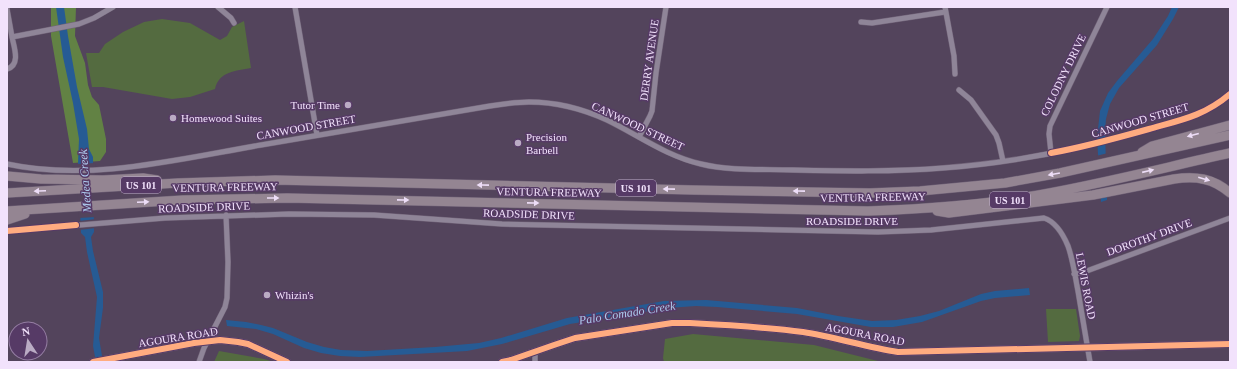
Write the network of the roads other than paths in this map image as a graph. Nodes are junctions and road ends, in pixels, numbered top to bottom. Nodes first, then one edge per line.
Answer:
1 (113, 7) edge
2 (218, 7) edge
3 (295, 7) edge
4 (666, 7) edge
5 (1107, 7) edge
6 (7, 9) edge
7 (945, 9) edge
8 (861, 22) dead end
9 (234, 23) dead end
10 (12, 36) junction
11 (7, 69) edge
12 (956, 74) dead end
13 (959, 90) dead end
14 (1230, 94) edge
15 (1230, 125) edge
16 (317, 135) junction
17 (1230, 135) edge
18 (639, 137) junction
19 (1050, 153) junction
20 (1230, 153) edge
21 (1127, 159) junction
22 (1003, 161) junction
23 (7, 164) edge
24 (73, 175) junction
25 (7, 176) edge
26 (104, 184) junction
27 (7, 193) edge
28 (1230, 193) edge
29 (926, 209) junction
30 (36, 210) junction
31 (7, 211) edge
32 (226, 215) junction
33 (1230, 218) edge
34 (7, 220) edge
35 (1050, 220) joint
36 (7, 231) edge
37 (1074, 274) junction
38 (208, 341) junction
39 (1230, 344) edge
40 (1088, 347) junction
41 (535, 351) junction
42 (93, 362) edge
43 (199, 362) edge
44 (287, 362) edge
45 (502, 362) edge
46 (535, 362) edge
47 (1090, 362) edge

1 - 10 street
2 - 9 street
3 - 16 street
4 - 18 street, DERRY AVENUE
5 - 19 street, COLODNY DRIVE
6 - 10 street
7 - 8 street
7 - 12 street
10 - 11 street
13 - 22 street
14 - 19 street, CANWOOD STREET
15 -> 21 highway
16 - 18 street, CANWOOD STREET
16 - 24 street, CANWOOD STREET
17 - 21 highway, VENTURA FREEWAY / US 101
18 - 22 street, CANWOOD STREET
19 - 22 street, CANWOOD STREET
29 -> 20 highway, VENTURA FREEWAY / US 101
21 -> 26 highway, VENTURA FREEWAY / US 101
23 - 24 street, CANWOOD STREET
24 - 25 highway
24 - 26 highway
26 -> 27 highway, VENTURA FREEWAY / US 101
29 -> 28 highway
30 -> 29 highway, VENTURA FREEWAY / US 101
30 - 31 highway, VENTURA FREEWAY / US 101
30 - 34 highway
32 - 35 street, ROADSIDE DRIVE
32 - 36 street, ROADSIDE DRIVE
32 - 38 street
33 - 37 street, DOROTHY DRIVE
35 - 37 street, LEWIS ROAD
37 - 40 street, LEWIS ROAD
38 - 42 main road, AGOURA ROAD
38 - 43 street
38 - 44 main road, AGOURA ROAD
39 - 40 main road, AGOURA ROAD
40 - 41 main road, AGOURA ROAD
40 - 47 street, LEWIS ROAD
41 - 45 main road, AGOURA ROAD
41 - 46 street

